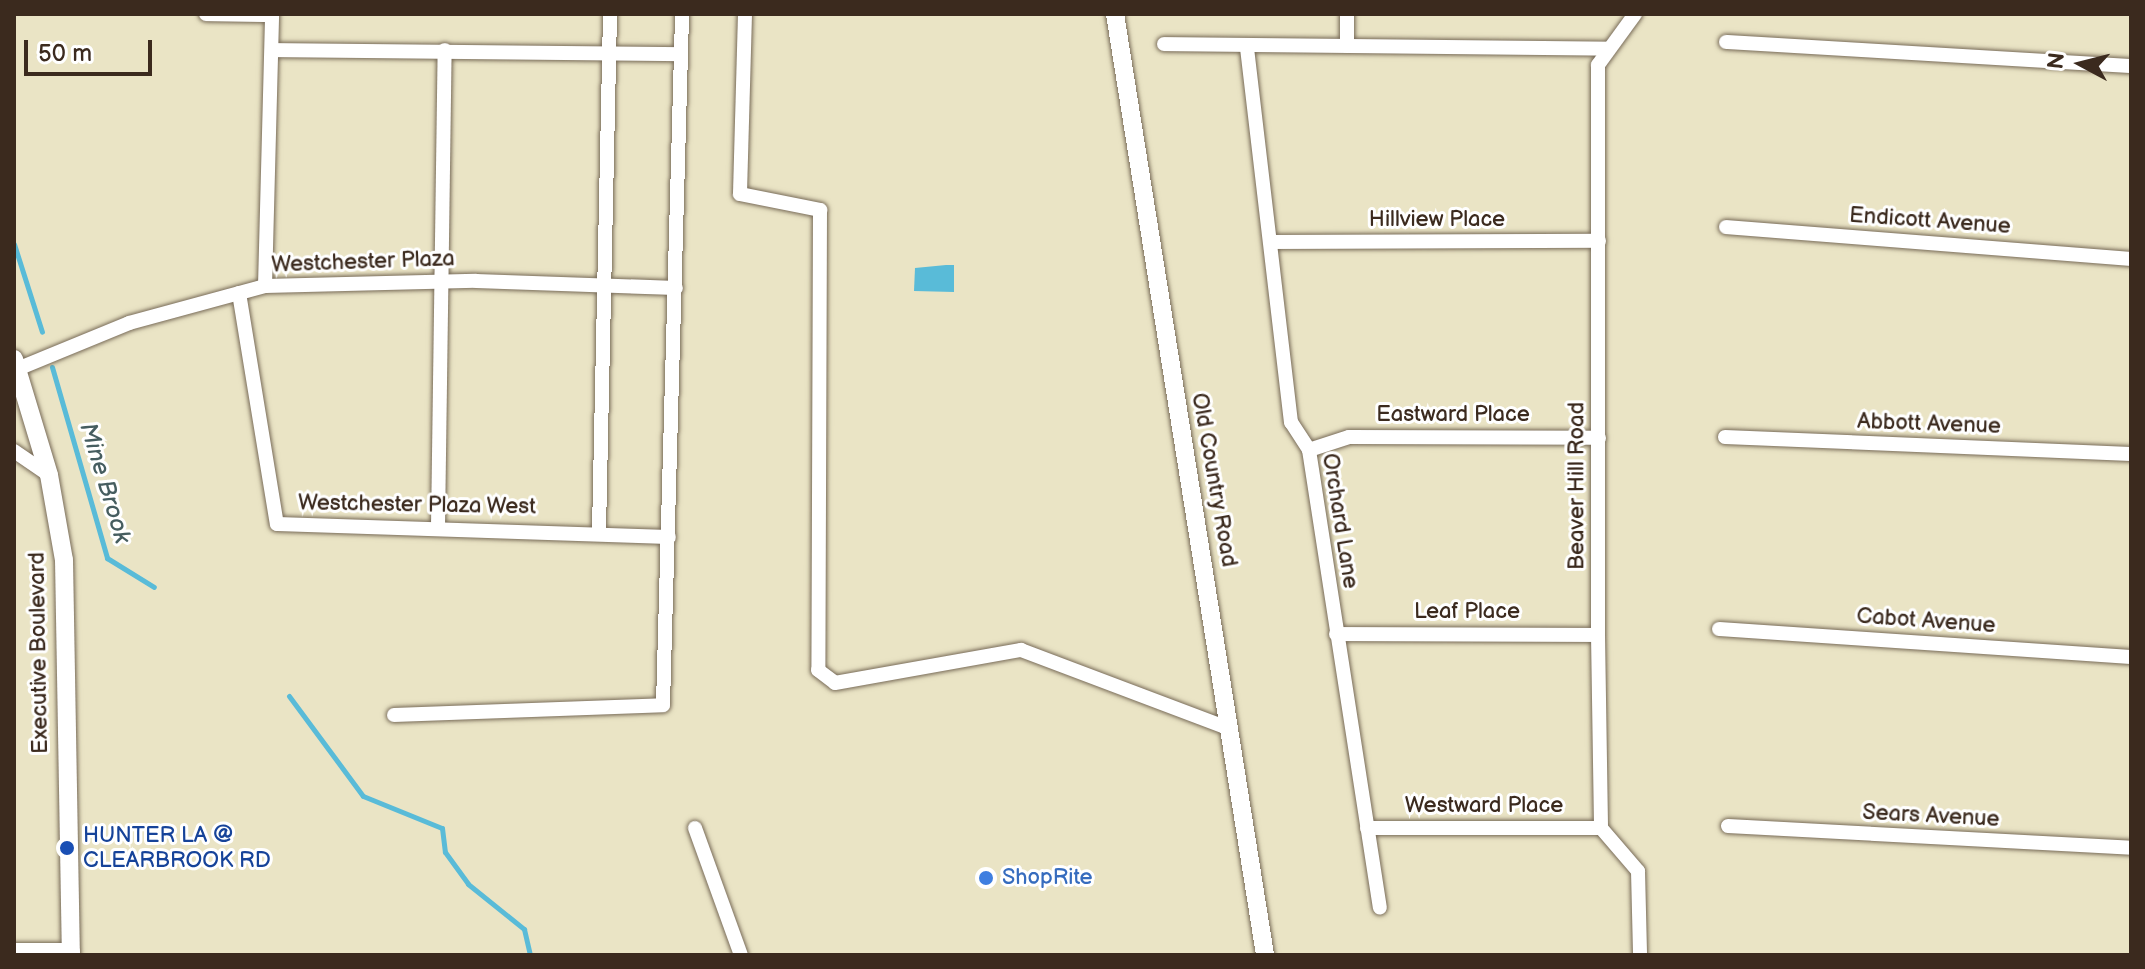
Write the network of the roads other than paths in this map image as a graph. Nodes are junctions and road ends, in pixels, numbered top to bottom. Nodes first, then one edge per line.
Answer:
1 (206, 14) edge
2 (610, 14) edge
3 (682, 14) edge
4 (745, 14) edge
5 (1115, 14) edge
6 (1347, 14) edge
7 (1635, 14) edge
8 (272, 15) edge
9 (1726, 42) dead end
10 (1164, 44) dead end
11 (1347, 46) junction
12 (1247, 48) junction
13 (1608, 49) junction
14 (272, 50) junction
15 (445, 50) junction
16 (609, 53) junction
17 (681, 54) junction
18 (2131, 66) edge
19 (1726, 227) dead end
20 (1599, 241) junction
21 (1275, 242) junction
22 (2131, 259) edge
23 (437, 282) junction
24 (602, 285) junction
25 (265, 286) junction
26 (676, 288) junction
27 (239, 293) junction
28 (16, 364) edge
29 (1725, 437) dead end
30 (1599, 438) junction
31 (1309, 450) junction
32 (14, 451) edge
33 (2131, 454) edge
34 (49, 475) junction
35 (438, 526) junction
36 (599, 531) junction
37 (669, 537) junction
38 (1719, 629) dead end
39 (1336, 634) junction
40 (1598, 635) junction
41 (2131, 657) edge
42 (394, 715) dead end
43 (1230, 729) junction
44 (1728, 826) dead end
45 (695, 828) dead end
46 (1367, 828) junction
47 (1601, 828) junction
48 (2131, 848) edge
49 (1380, 908) dead end
50 (14, 952) edge
51 (71, 953) edge
52 (741, 955) edge
53 (1265, 955) edge
54 (1640, 955) edge

1 - 8 street
2 - 16 street
3 - 17 street
4 - 43 street
5 - 43 street, Old Country Road
6 - 11 street
7 - 13 street, Beaver Hill Road
8 - 14 street
9 - 18 street
10 - 12 street
11 - 12 street
11 - 13 street
12 - 21 street, Orchard Lane
13 - 20 street, Beaver Hill Road
14 - 15 street
14 - 25 street
15 - 16 street
15 - 23 street
16 - 17 street
16 - 24 street
17 - 26 street
19 - 22 street, Endicott Avenue
20 - 21 street, Hillview Place
20 - 30 street, Beaver Hill Road
21 - 31 street, Orchard Lane
23 - 24 street, Westchester Plaza
23 - 25 street, Westchester Plaza
23 - 35 street
24 - 26 street, Westchester Plaza
24 - 36 street
25 - 27 street, Westchester Plaza
26 - 37 street
27 - 28 street, Westchester Plaza
27 - 35 street, Westchester Plaza West
28 - 34 street, Executive Boulevard
29 - 33 street, Abbott Avenue
30 - 31 street, Eastward Place
30 - 40 street, Beaver Hill Road
31 - 39 street, Orchard Lane
32 - 34 street
34 - 51 street, Executive Boulevard
35 - 36 street, Westchester Plaza West
36 - 37 street, Westchester Plaza West
37 - 42 street
38 - 41 street, Cabot Avenue
39 - 40 street, Leaf Place
39 - 46 street, Orchard Lane
40 - 47 street, Beaver Hill Road
43 - 53 street, Old Country Road
44 - 48 street, Sears Avenue
45 - 52 street
46 - 47 street, Westward Place
46 - 49 street, Orchard Lane
47 - 54 street
50 - 51 street

